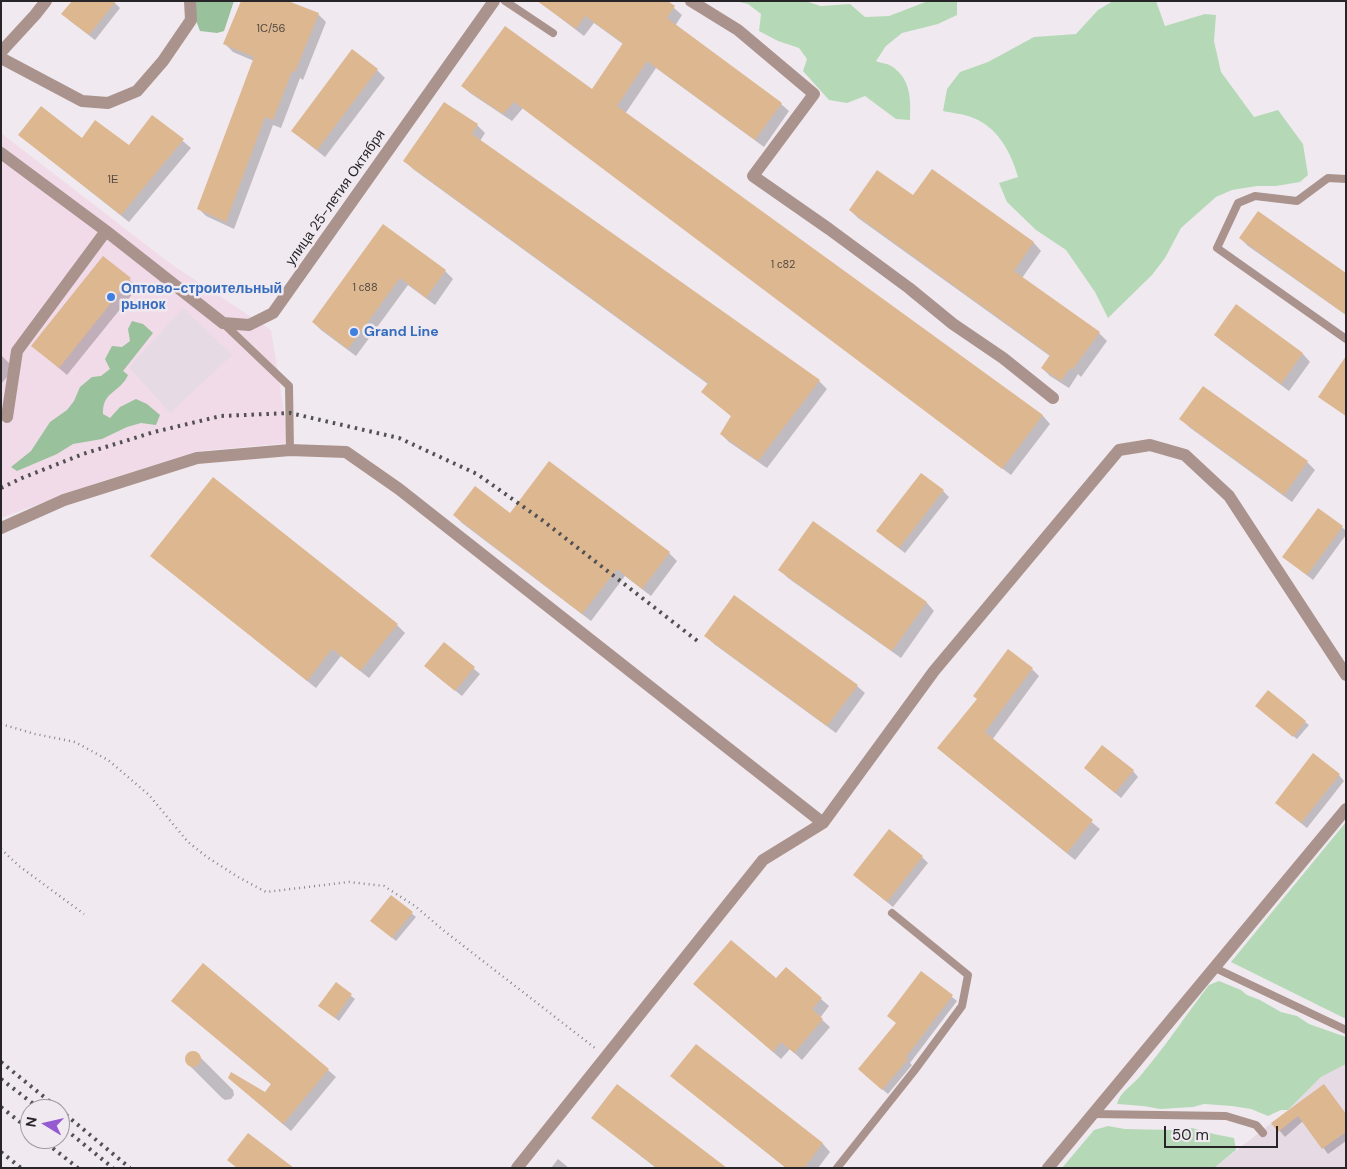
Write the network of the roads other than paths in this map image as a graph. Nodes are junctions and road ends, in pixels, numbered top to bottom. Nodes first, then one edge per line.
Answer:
1 (46, 1) edge
2 (190, 1) edge
3 (494, 1) edge
4 (505, 1) edge
5 (691, 1) edge
6 (553, 33) dead end
7 (1, 52) edge
8 (1, 58) edge
9 (1, 153) edge
10 (1346, 179) edge
11 (106, 231) junction
12 (223, 323) junction
13 (1346, 339) edge
14 (1053, 398) dead end
15 (7, 417) dead end
16 (290, 450) junction
17 (1, 528) edge
18 (1346, 676) edge
19 (1346, 809) edge
20 (824, 823) junction
21 (892, 913) dead end
22 (1215, 968) junction
23 (1346, 1030) edge
24 (1093, 1114) junction
25 (1263, 1133) dead end
26 (517, 1168) edge
27 (838, 1168) edge
28 (1048, 1168) edge

1 - 7 street
2 - 8 street
3 - 12 street, улица 25-летия Октября
4 - 6 lane
5 - 14 street
9 - 11 street
10 - 13 lane
11 - 12 street
11 - 15 street
12 - 16 lane
16 - 17 street
16 - 20 street
18 - 20 street
19 - 22 street
20 - 26 street
21 - 27 lane
22 - 23 lane
22 - 24 street
24 - 25 lane
24 - 28 street

